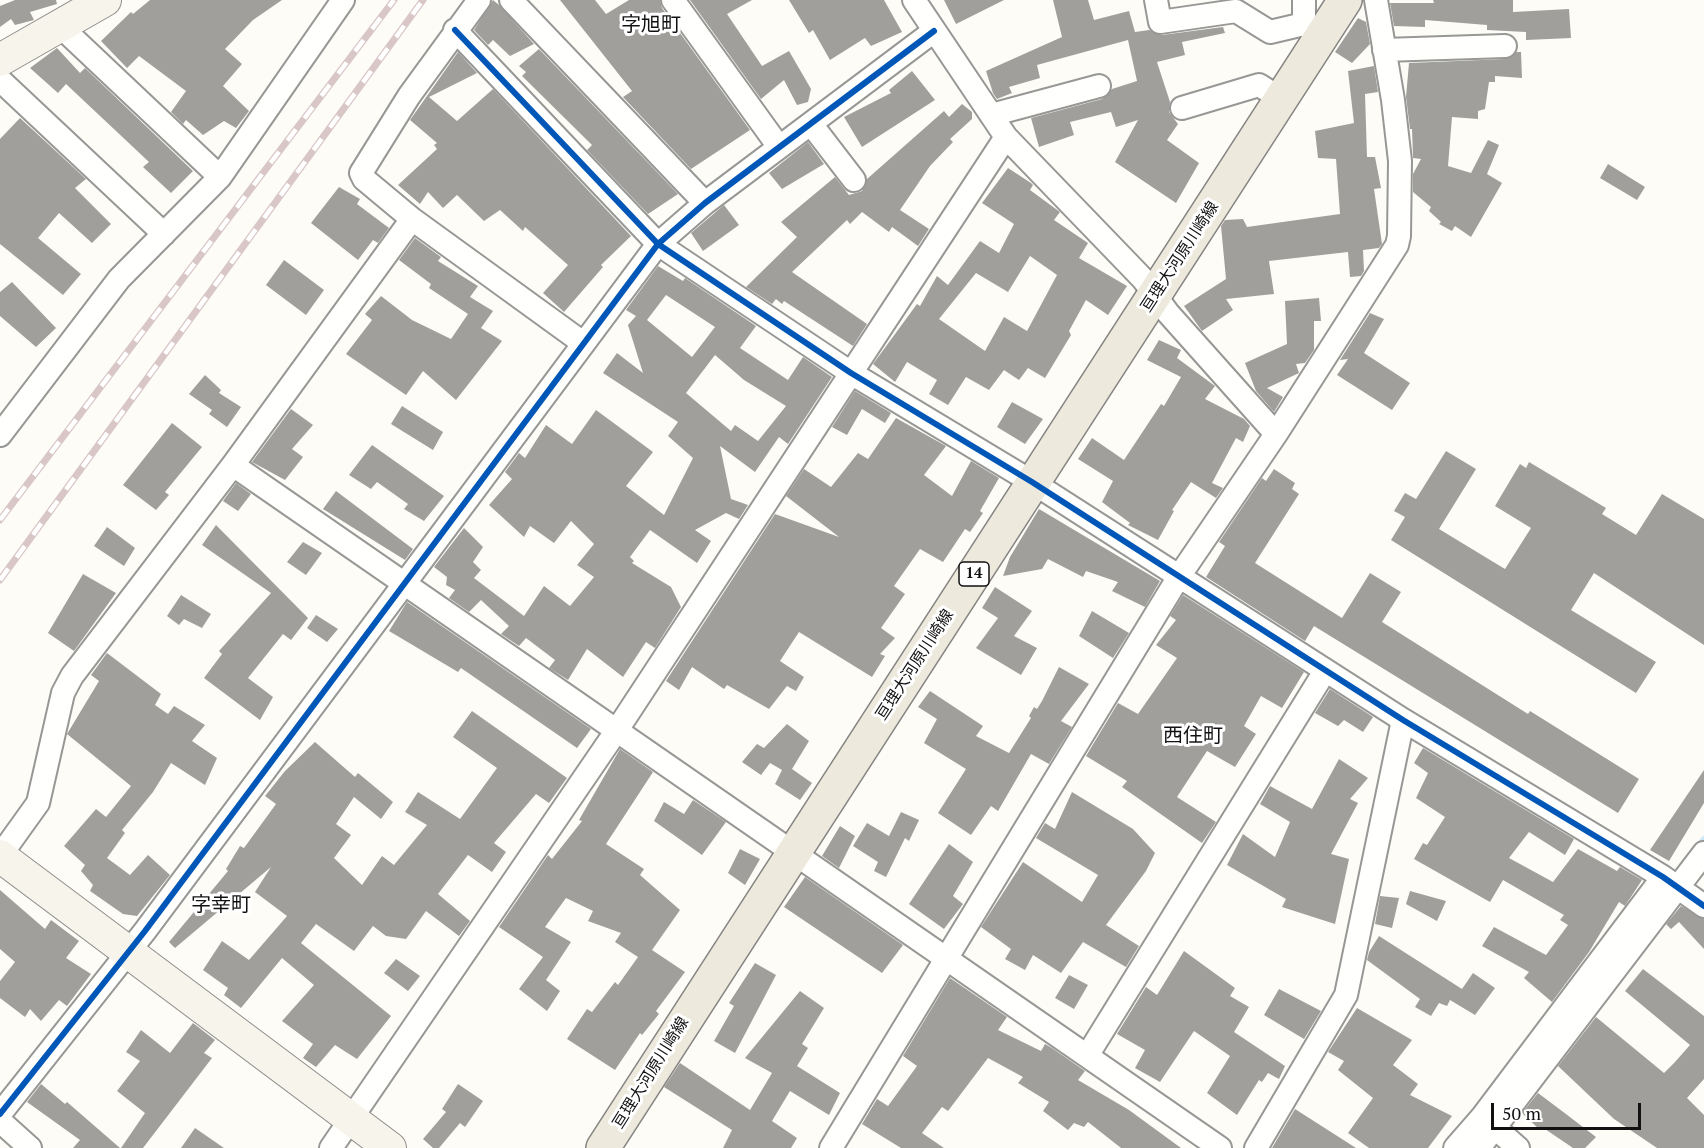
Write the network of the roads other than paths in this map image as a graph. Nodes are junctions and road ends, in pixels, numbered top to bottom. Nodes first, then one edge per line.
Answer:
1 (105, 0) edge
2 (343, 0) edge
3 (479, 0) edge
4 (511, 0) edge
5 (673, 0) edge
6 (1156, 0) edge
7 (1304, 0) edge
8 (1345, 0) edge
9 (1376, 0) edge
10 (923, 3) edge
11 (59, 25) junction
12 (455, 30) junction
13 (1313, 30) junction
14 (934, 31) junction
15 (1505, 46) dead end
16 (1384, 50) junction
17 (0, 60) edge
18 (0, 80) edge
19 (1099, 86) dead end
20 (1281, 99) junction
21 (1182, 108) dead end
22 (991, 115) junction
23 (811, 124) junction
24 (1006, 137) junction
25 (779, 147) junction
26 (220, 177) junction
27 (854, 180) dead end
28 (705, 203) junction
29 (412, 219) junction
30 (164, 234) junction
31 (658, 244) junction
32 (1155, 296) junction
33 (583, 343) junction
34 (851, 373) junction
35 (1276, 434) junction
36 (0, 435) edge
37 (232, 465) junction
38 (1032, 482) junction
39 (1178, 578) junction
40 (404, 583) junction
41 (1325, 670) junction
42 (1403, 720) junction
43 (617, 730) junction
44 (795, 852) junction
45 (1704, 853) edge
46 (0, 855) edge
47 (1671, 882) junction
48 (1704, 906) edge
49 (129, 950) junction
50 (946, 959) junction
51 (1087, 1056) junction
52 (0, 1114) edge
53 (350, 1118) junction
54 (0, 1121) edge
55 (1489, 1123) junction
56 (30, 1148) edge
57 (331, 1148) edge
58 (390, 1148) edge
59 (603, 1148) edge
60 (831, 1148) edge
61 (1220, 1148) edge
62 (1256, 1148) edge
63 (1455, 1148) edge
64 (1479, 1148) edge
65 (1518, 1148) edge

1 - 11 street
2 - 26 street
3 - 12 street
4 - 28 street
5 - 25 street
6 - 13 street
7 - 13 street
8 - 13 main road, 亘理大河原川崎線 / 14
9 - 16 street
10 - 14 street
11 - 17 street
11 - 26 street
12 - 29 street
12 - 31 street
13 - 20 main road, 亘理大河原川崎線 / 14
14 - 22 street
14 - 23 street
15 - 16 street
16 - 35 street
18 - 30 street
19 - 22 street
20 - 21 street
20 - 32 main road, 亘理大河原川崎線 / 14
22 - 24 street
23 - 25 street
23 - 27 street
24 - 32 street
24 - 34 street
25 - 28 street
26 - 30 street
28 - 31 street
29 - 33 street
29 - 37 street
30 - 36 street
31 - 33 street
31 - 34 street
32 - 35 street
32 - 38 main road, 亘理大河原川崎線 / 14
33 - 40 street
34 - 38 street
34 - 43 street
35 - 39 street
37 - 40 street
37 - 46 street
38 - 39 street
38 - 44 main road, 亘理大河原川崎線 / 14
39 - 41 street
39 - 50 street
40 - 43 street
40 - 49 street
41 - 42 street
41 - 51 street
42 - 47 street
42 - 62 street
43 - 44 street
43 - 53 street
44 - 50 street
44 - 59 main road, 亘理大河原川崎線 / 14
45 - 47 street
46 - 49 street
47 - 48 street
47 - 55 street
49 - 52 street
49 - 53 street
50 - 51 street
50 - 60 street
51 - 61 street
53 - 57 street
53 - 58 street
54 - 56 street
55 - 63 street
55 - 64 street
55 - 65 street

